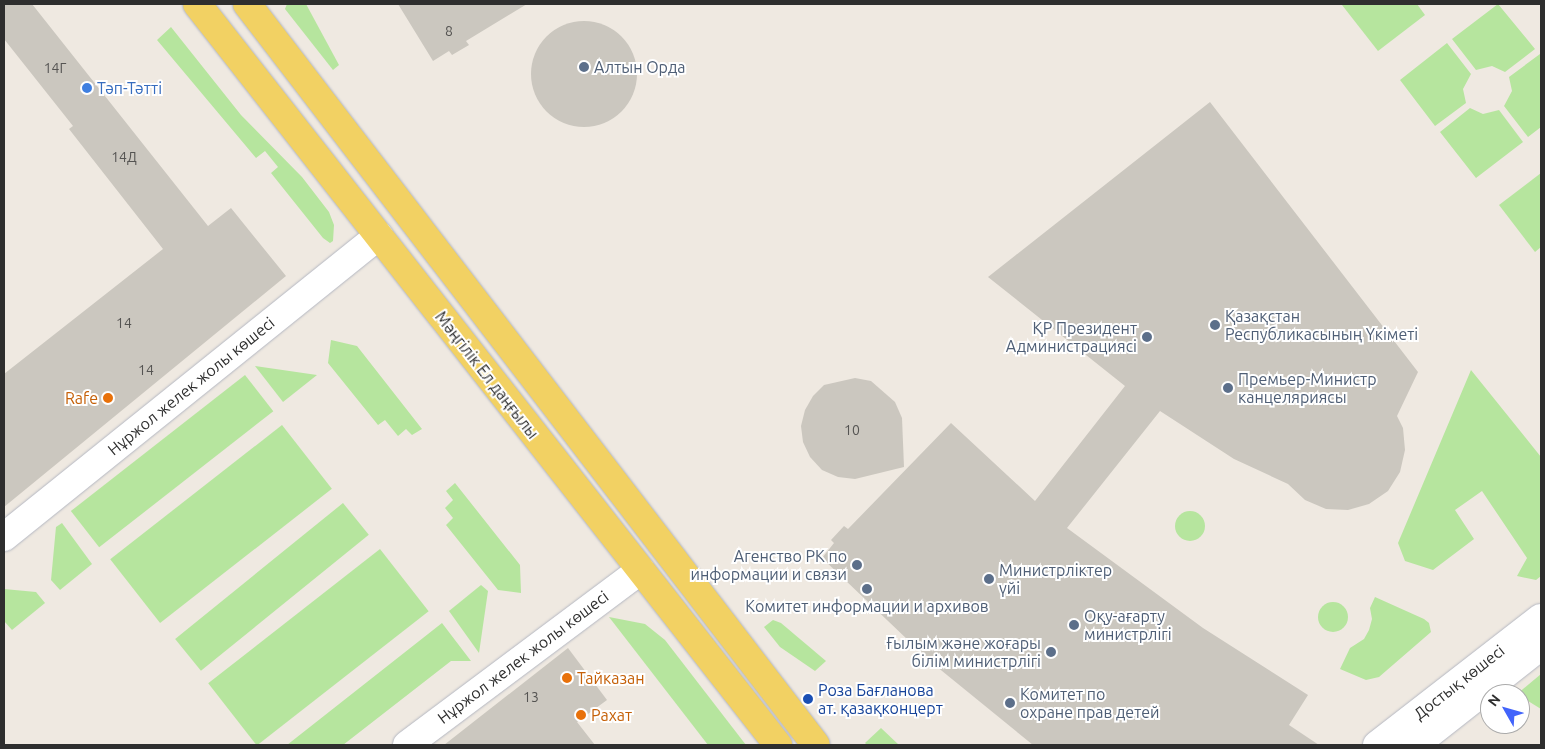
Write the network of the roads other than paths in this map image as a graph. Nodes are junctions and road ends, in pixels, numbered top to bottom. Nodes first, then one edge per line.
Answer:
1 (197, 4) edge
2 (247, 4) edge
3 (378, 236) junction
4 (4, 537) edge
5 (641, 570) junction
6 (1541, 618) edge
7 (1541, 646) edge
8 (407, 745) edge
9 (778, 745) edge
10 (816, 745) edge
11 (1376, 745) edge
12 (1415, 745) edge

1 - 3 main road, Мәңгілік Ел даңғылы
2 - 10 main road
3 - 4 street, Нұржол желек жолы көшесі
3 - 5 main road, Мәңгілік Ел даңғылы
5 - 8 street, Нұржол желек жолы көшесі
5 - 9 main road, Мәңгілік Ел даңғылы
6 - 11 street, Достық көшесі
7 - 12 street, Достық көшесі

